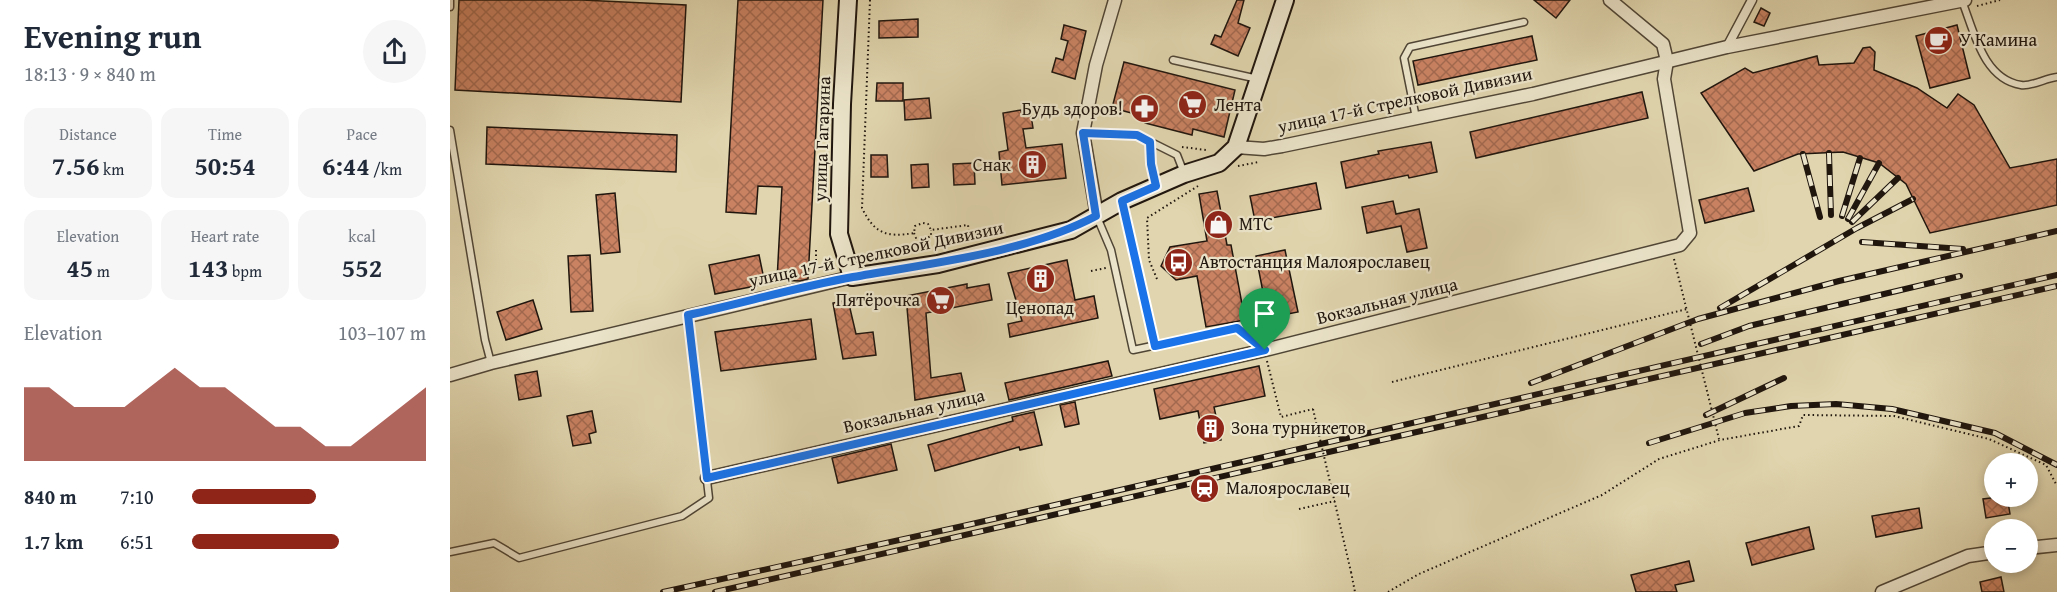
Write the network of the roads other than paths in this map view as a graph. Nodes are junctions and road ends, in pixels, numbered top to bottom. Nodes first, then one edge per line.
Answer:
1 (450, 0) edge
2 (848, 0) edge
3 (1115, 0) edge
4 (1285, 0) edge
5 (1610, 0) edge
6 (1752, 0) edge
7 (1964, 0) edge
8 (450, 8) edge
9 (1524, 22) dead end
10 (1727, 47) junction
11 (1173, 60) dead end
12 (1667, 61) junction
13 (2057, 77) edge
14 (1259, 79) junction
15 (1416, 118) junction
16 (450, 130) edge
17 (1083, 133) junction
18 (1236, 147) junction
19 (1184, 174) junction
20 (1122, 201) junction
21 (1096, 216) junction
22 (852, 277) junction
23 (688, 315) junction
24 (1155, 346) junction
25 (1265, 350) junction
26 (491, 363) junction
27 (450, 375) edge
28 (707, 478) junction
29 (2057, 545) edge
30 (2038, 547) edge
31 (450, 552) edge
32 (1984, 554) edge
33 (1882, 592) edge

1 - 8 lane
2 - 22 main road, улица Гагарина
3 - 17 street
4 - 14 main road
5 - 12 street
6 - 10 street
7 - 10 street, улица 17-й Стрелковой Дивизии
7 - 13 lane
9 - 15 lane
10 - 12 street, улица 17-й Стрелковой Дивизии
11 - 14 lane
12 - 15 street, улица 17-й Стрелковой Дивизии
12 - 25 street, Вокзальная улица
14 - 18 main road
15 - 18 street, улица 17-й Стрелковой Дивизии
16 - 26 lane
17 - 19 lane
17 - 21 street
18 - 19 main road, улица 17-й Стрелковой Дивизии
19 - 20 main road, улица 17-й Стрелковой Дивизии
20 - 21 main road, улица 17-й Стрелковой Дивизии
20 - 24 lane
21 - 22 main road, улица 17-й Стрелковой Дивизии
21 - 24 lane
22 - 23 street, улица 17-й Стрелковой Дивизии
23 - 26 street, улица 17-й Стрелковой Дивизии
23 - 28 lane
24 - 25 lane
25 - 28 street, Вокзальная улица
26 - 27 street, улица 17-й Стрелковой Дивизии
28 - 31 lane
29 - 30 street
32 - 33 street

